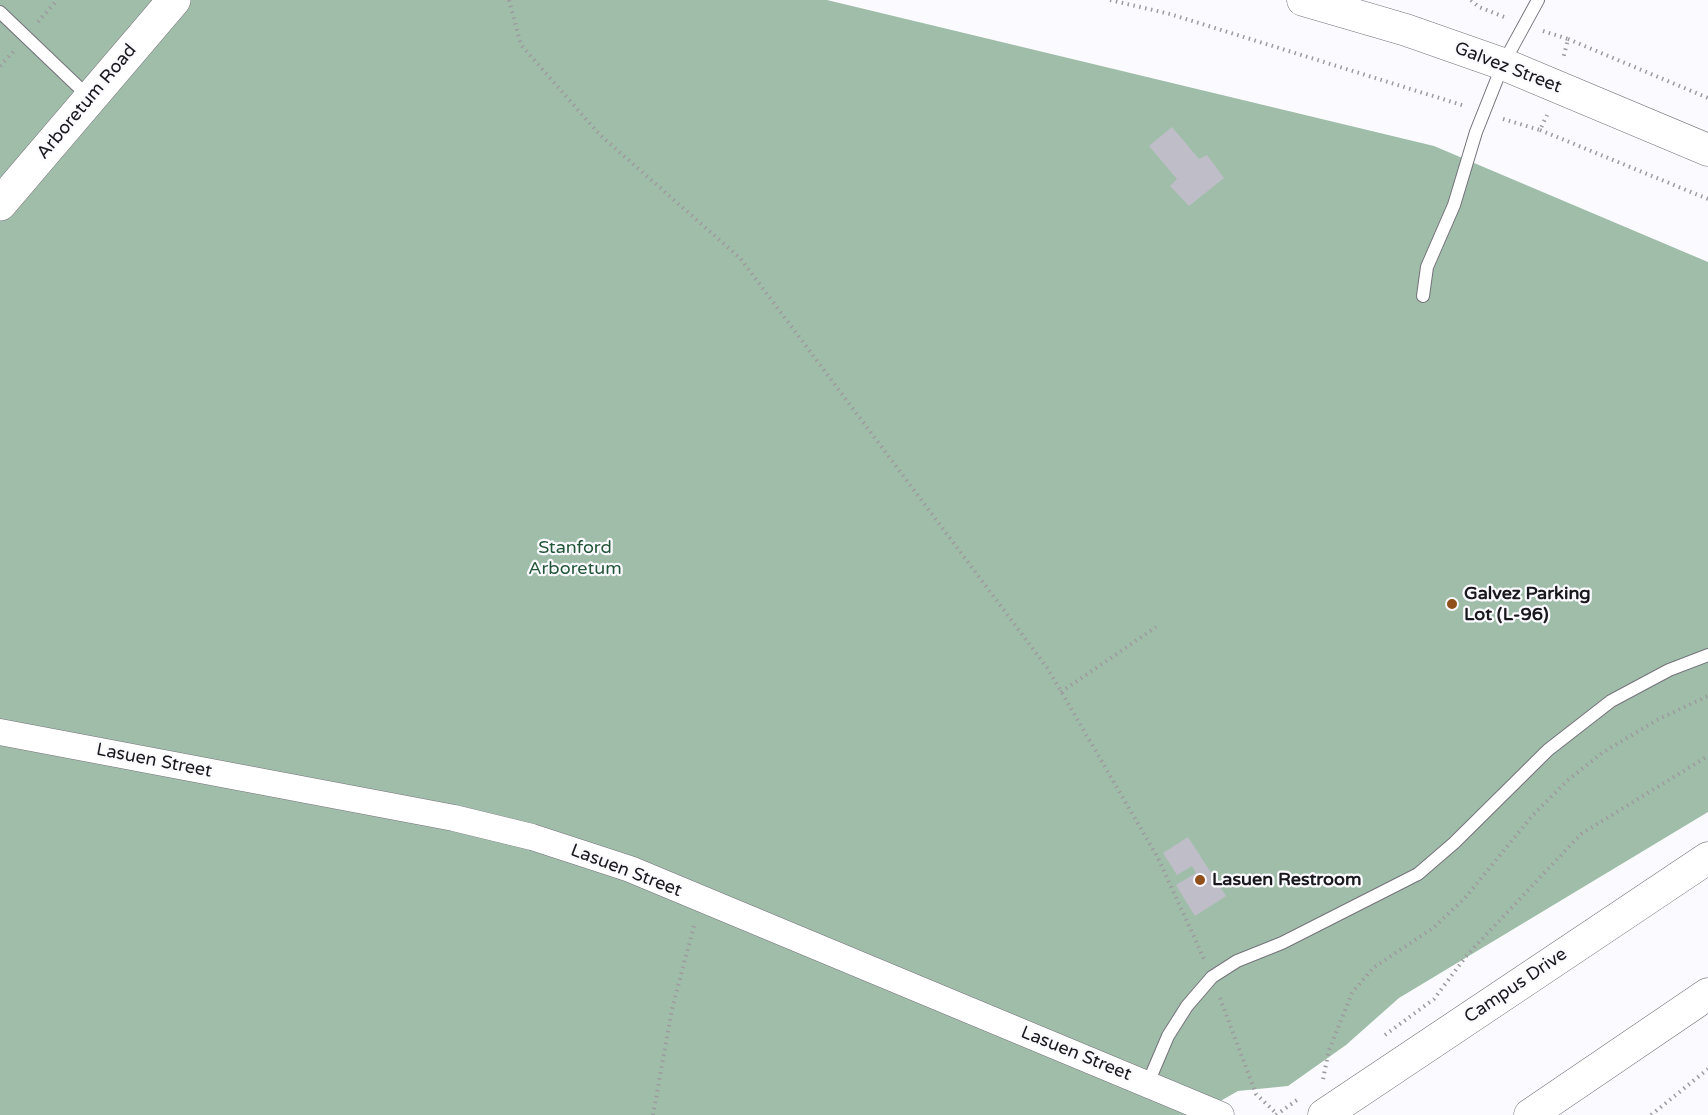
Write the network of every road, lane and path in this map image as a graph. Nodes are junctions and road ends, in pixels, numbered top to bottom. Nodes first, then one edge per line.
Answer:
1 (174, 0) edge
2 (509, 0) edge
3 (1110, 0) edge
4 (1303, 0) edge
5 (1471, 0) edge
6 (1538, 0) edge
7 (1479, 8) dead end
8 (0, 12) edge
9 (1568, 39) dead end
10 (1503, 64) junction
11 (1708, 98) edge
12 (91, 99) junction
13 (1444, 99) dead end
14 (1540, 130) dead end
15 (1708, 150) edge
16 (1708, 199) edge
17 (0, 204) edge
18 (1423, 296) dead end
19 (1156, 627) dead end
20 (1708, 655) edge
21 (1061, 692) junction
22 (1708, 696) edge
23 (0, 732) edge
24 (1708, 756) edge
25 (1708, 858) edge
26 (702, 900) junction
27 (1212, 977) junction
28 (1708, 994) edge
29 (1378, 1040) dead end
30 (1708, 1069) edge
31 (1332, 1074) dead end
32 (1148, 1083) junction
33 (1315, 1105) edge
34 (1276, 1114) edge
35 (653, 1115) edge
36 (1221, 1115) edge
37 (1530, 1115) edge
38 (1651, 1115) edge

1 - 12 main road, Arboretum Road
2 - 21 path
3 - 13 path
4 - 10 street, Galvez Street
5 - 7 path
6 - 10 lane
8 - 12 lane
9 - 11 path
10 - 15 street, Galvez Street
10 - 18 lane
12 - 17 main road, Arboretum Road
14 - 16 path
19 - 21 path
20 - 27 lane
21 - 27 path
22 - 31 path
23 - 26 street, Lasuen Street
24 - 29 path
25 - 33 street, Campus Drive
26 - 32 street, Lasuen Street
26 - 35 path
27 - 32 lane
27 - 34 path
28 - 37 street
30 - 38 path
32 - 36 street, Lasuen Street
33 - 34 path

